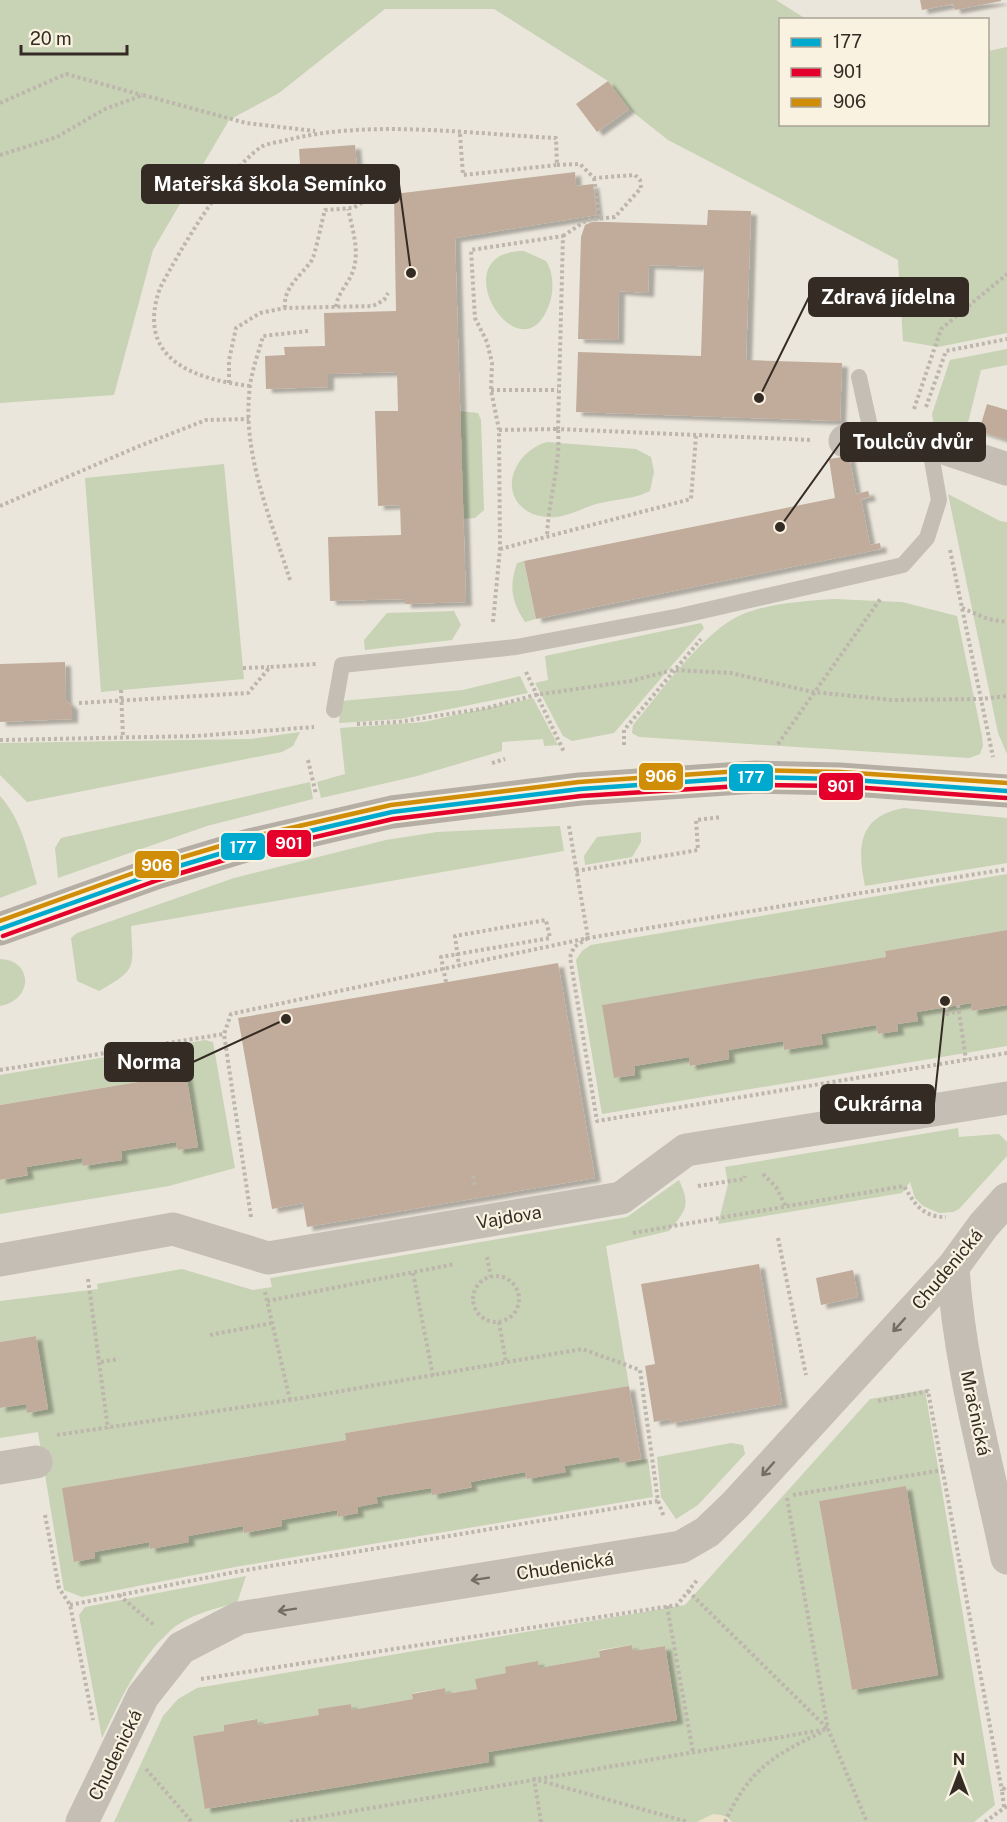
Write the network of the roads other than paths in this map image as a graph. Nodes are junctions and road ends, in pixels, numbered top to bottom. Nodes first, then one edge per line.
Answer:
1 (859, 377) dead end
2 (927, 428) junction
3 (859, 441) joint
4 (1007, 469) edge
5 (334, 710) dead end
6 (1001, 779) edge
7 (0, 929) edge
8 (1007, 1098) edge
9 (1007, 1199) edge
10 (0, 1260) edge
11 (953, 1267) junction
12 (36, 1462) dead end
13 (0, 1468) edge
14 (1007, 1558) edge
15 (82, 1822) edge

1 - 3 lane
2 - 3 street
2 - 4 street
2 - 5 lane
6 - 7 street
8 - 10 street, Vajdova
9 - 11 street, Chudenická
11 - 14 street, Mračnická
11 -> 15 street, Chudenická
12 - 13 street

